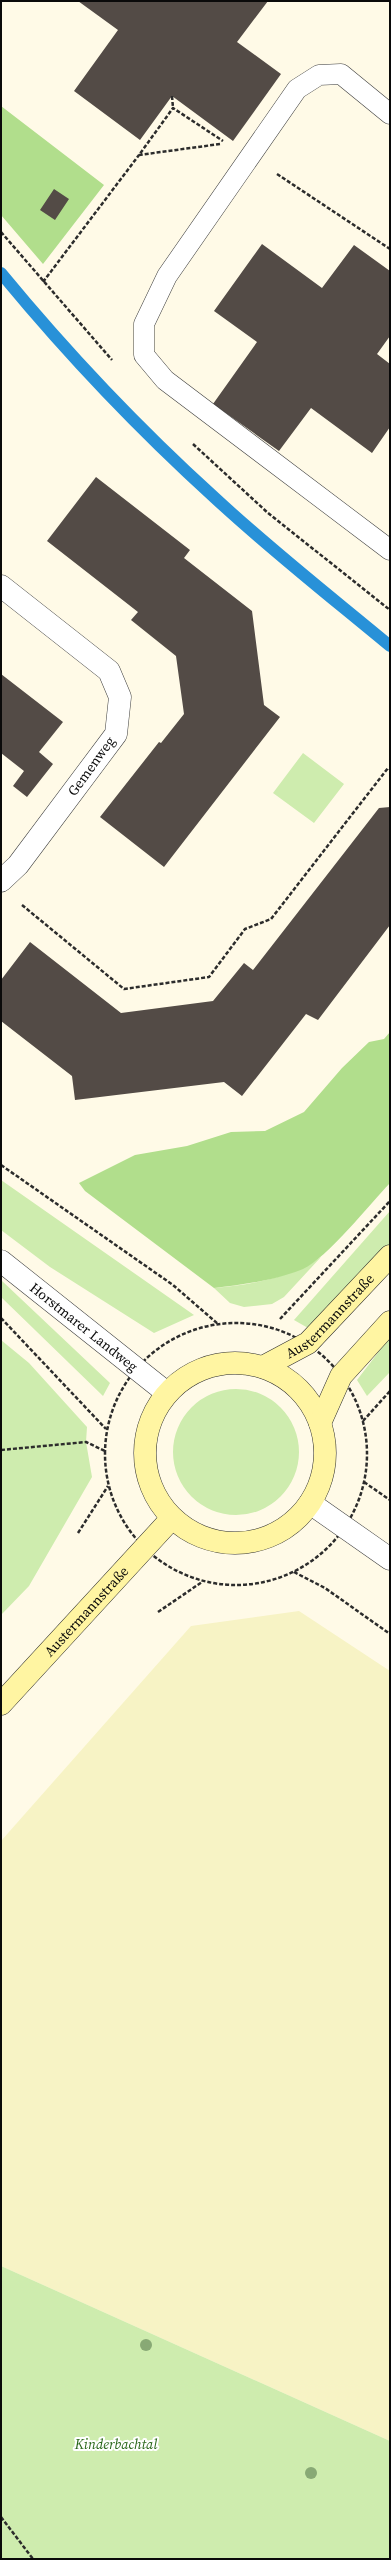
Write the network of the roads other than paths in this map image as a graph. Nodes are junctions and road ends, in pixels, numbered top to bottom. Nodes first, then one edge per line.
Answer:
1 (390, 114) edge
2 (390, 550) edge
3 (1, 586) edge
4 (1, 881) edge
5 (390, 1256) edge
6 (1, 1261) edge
7 (390, 1322) edge
8 (263, 1367) junction
9 (167, 1393) junction
10 (320, 1423) junction
11 (310, 1503) junction
12 (172, 1518) junction
13 (390, 1559) edge
14 (1, 1704) edge

1 - 2 lane
3 - 4 street, Gemenweg
5 - 8 main road, Austermannstraße
6 - 9 street, Horstmarer Landweg
7 - 10 main road
8 - 9 main road, Austermannstraße
8 - 10 main road, Austermannstraße
9 - 12 main road, Austermannstraße
10 - 11 main road, Austermannstraße
11 - 12 main road, Austermannstraße
11 - 13 street
12 - 14 main road, Austermannstraße

